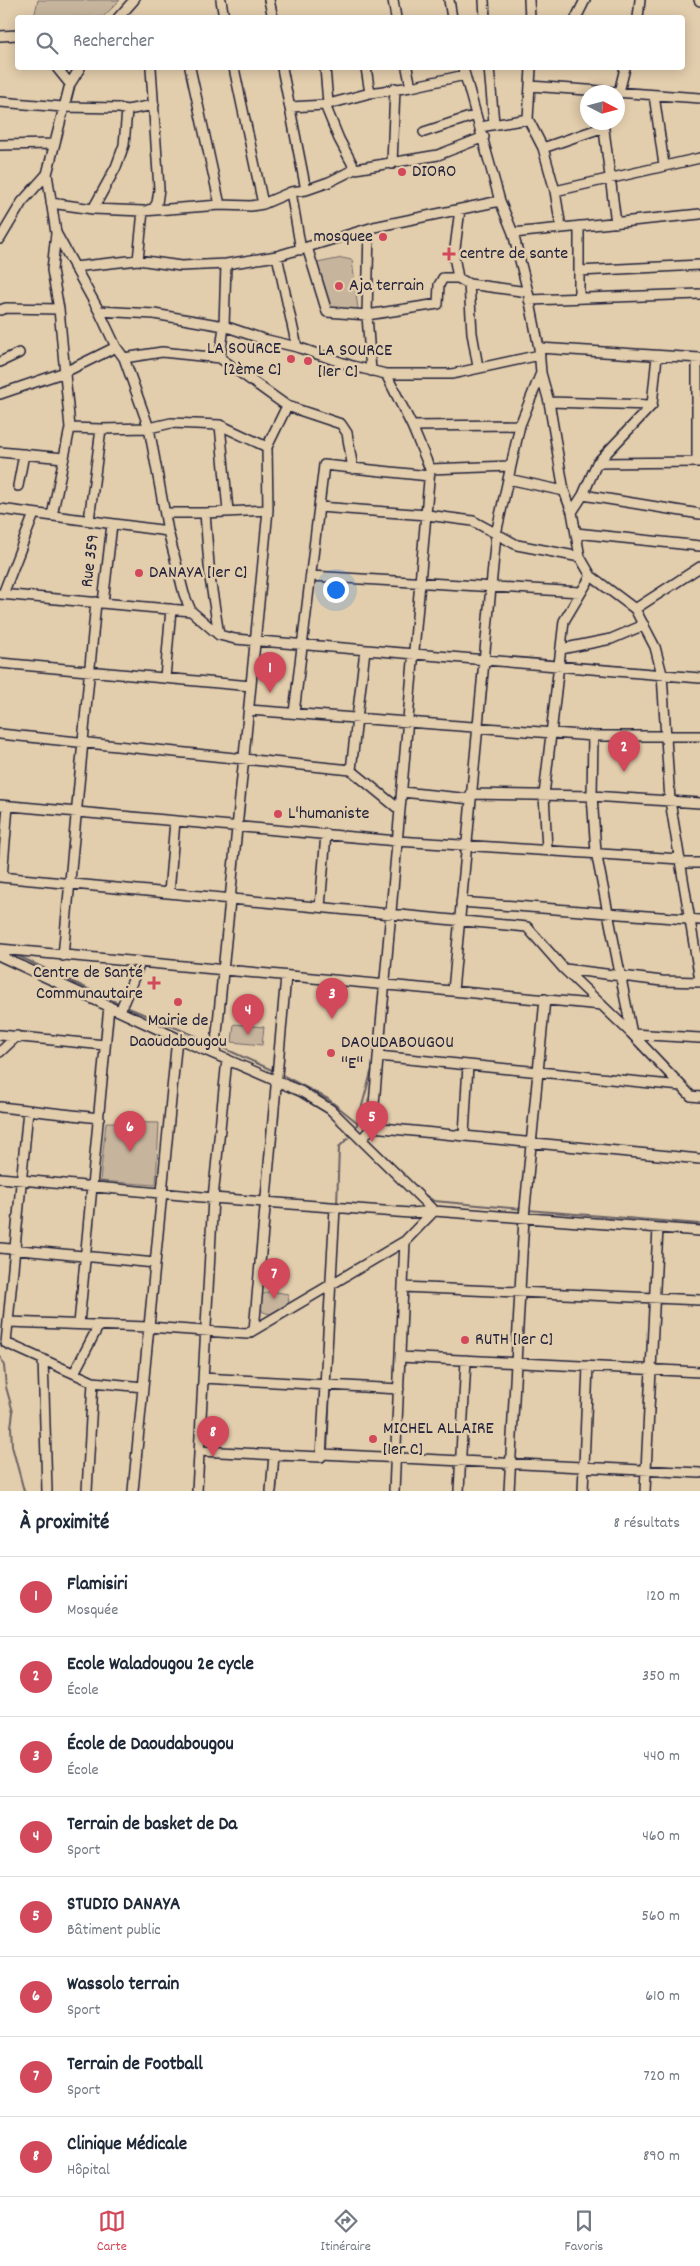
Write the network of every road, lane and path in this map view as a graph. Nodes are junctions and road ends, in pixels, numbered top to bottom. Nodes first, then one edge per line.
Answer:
1 (134, 0) edge
2 (221, 0) edge
3 (269, 0) edge
4 (393, 0) edge
5 (449, 0) edge
6 (484, 0) edge
7 (529, 0) edge
8 (585, 0) edge
9 (640, 0) edge
10 (121, 15) edge
11 (224, 15) edge
12 (272, 15) edge
13 (395, 15) edge
14 (452, 15) edge
15 (485, 15) edge
16 (530, 15) edge
17 (578, 15) edge
18 (638, 15) edge
19 (15, 35) edge
20 (0, 36) edge
21 (59, 70) edge
22 (79, 70) edge
23 (150, 70) edge
24 (190, 70) edge
25 (234, 70) edge
26 (282, 70) edge
27 (325, 70) edge
28 (366, 70) edge
29 (407, 70) edge
30 (489, 70) edge
31 (531, 70) edge
32 (624, 70) edge
33 (464, 71) edge
34 (70, 84) junction
35 (621, 85) edge
36 (530, 86) junction
37 (411, 87) junction
38 (395, 88) junction
39 (580, 91) edge
40 (370, 92) junction
41 (625, 93) edge
42 (654, 95) junction
43 (700, 98) edge
44 (0, 102) edge
45 (327, 104) junction
46 (154, 105) junction
47 (63, 107) junction
48 (290, 107) junction
49 (127, 110) junction
50 (476, 115) junction
51 (528, 118) junction
52 (494, 123) junction
53 (480, 127) junction
54 (590, 130) edge
55 (604, 130) edge
56 (424, 132) dead end
57 (484, 137) junction
58 (53, 144) junction
59 (0, 145) edge
60 (543, 148) junction
61 (700, 158) edge
62 (392, 164) junction
63 (664, 165) junction
64 (356, 169) junction
65 (47, 174) junction
66 (611, 178) junction
67 (306, 190) junction
68 (555, 190) junction
69 (291, 192) junction
70 (500, 201) junction
71 (50, 203) junction
72 (220, 204) junction
73 (263, 204) junction
74 (93, 209) junction
75 (460, 209) junction
76 (142, 211) junction
77 (700, 214) edge
78 (616, 222) junction
79 (579, 226) junction
80 (561, 228) junction
81 (369, 229) junction
82 (56, 233) junction
83 (513, 233) junction
84 (0, 239) edge
85 (304, 248) junction
86 (277, 256) junction
87 (138, 260) junction
88 (226, 264) junction
89 (700, 265) edge
90 (74, 267) junction
91 (579, 271) junction
92 (458, 278) junction
93 (469, 284) junction
94 (700, 294) edge
95 (529, 296) junction
96 (579, 298) junction
97 (59, 309) junction
98 (0, 310) edge
99 (100, 311) junction
100 (367, 315) junction
101 (224, 326) junction
102 (116, 347) junction
103 (297, 347) junction
104 (540, 352) junction
105 (19, 354) dead end
106 (657, 356) junction
107 (124, 358) junction
108 (220, 358) junction
109 (698, 358) edge
110 (0, 362) edge
111 (478, 367) junction
112 (371, 370) junction
113 (66, 372) junction
114 (541, 373) junction
115 (386, 374) junction
116 (0, 394) edge
117 (549, 402) junction
118 (652, 405) junction
119 (287, 406) junction
120 (220, 425) junction
121 (520, 425) junction
122 (412, 426) junction
123 (70, 428) junction
124 (149, 428) junction
125 (101, 429) junction
126 (267, 447) junction
127 (0, 452) edge
128 (24, 454) junction
129 (64, 458) junction
130 (699, 462) edge
131 (597, 463) junction
132 (510, 466) junction
133 (353, 469) junction
134 (430, 473) junction
135 (508, 479) junction
136 (18, 486) dead end
137 (564, 491) junction
138 (583, 496) junction
139 (319, 507) junction
140 (0, 509) edge
141 (268, 510) junction
142 (228, 511) junction
143 (205, 512) junction
144 (572, 512) junction
145 (165, 513) junction
146 (34, 514) junction
147 (700, 514) edge
148 (427, 515) junction
149 (52, 516) junction
150 (89, 520) junction
151 (112, 524) junction
152 (168, 531) junction
153 (576, 533) junction
154 (496, 534) junction
155 (700, 546) edge
156 (580, 558) junction
157 (697, 568) edge
158 (311, 576) junction
159 (591, 576) junction
160 (700, 578) edge
161 (420, 583) junction
162 (491, 586) junction
163 (580, 592) junction
164 (1, 594) edge
165 (99, 603) junction
166 (171, 609) junction
167 (635, 609) junction
168 (191, 611) junction
169 (644, 625) junction
170 (218, 636) junction
171 (255, 641) junction
172 (302, 645) junction
173 (561, 649) junction
174 (365, 650) junction
175 (414, 654) junction
176 (484, 660) junction
177 (0, 663) edge
178 (559, 666) junction
179 (89, 671) junction
180 (662, 674) junction
181 (165, 678) junction
182 (700, 678) edge
183 (251, 686) junction
184 (248, 710) junction
185 (294, 713) junction
186 (357, 718) junction
187 (408, 722) junction
188 (478, 727) junction
189 (551, 733) junction
190 (0, 734) edge
191 (593, 736) junction
192 (666, 736) junction
193 (700, 736) edge
194 (82, 742) junction
195 (244, 758) junction
196 (351, 770) junction
197 (402, 792) junction
198 (544, 795) junction
199 (592, 796) junction
200 (471, 797) junction
201 (670, 801) junction
202 (700, 803) edge
203 (4, 805) edge
204 (400, 810) junction
205 (76, 812) junction
206 (175, 821) junction
207 (237, 826) junction
208 (326, 834) junction
209 (397, 841) junction
210 (467, 845) junction
211 (547, 850) junction
212 (596, 852) junction
213 (680, 861) junction
214 (700, 863) edge
215 (1, 877) edge
216 (70, 884) junction
217 (169, 893) junction
218 (230, 899) junction
219 (461, 902) junction
220 (320, 907) junction
221 (391, 914) junction
222 (609, 914) junction
223 (460, 920) junction
224 (695, 920) edge
225 (0, 949) edge
226 (0, 956) edge
227 (63, 956) junction
228 (140, 963) junction
229 (564, 969) junction
230 (223, 970) junction
231 (620, 975) junction
232 (286, 976) junction
233 (700, 981) edge
234 (385, 985) junction
235 (453, 991) junction
236 (545, 1000) junction
237 (602, 1005) junction
238 (109, 1006) junction
239 (120, 1011) junction
240 (632, 1034) junction
241 (0, 1035) edge
242 (17, 1036) junction
243 (177, 1038) junction
244 (700, 1038) edge
245 (105, 1045) junction
246 (0, 1052) edge
247 (215, 1054) junction
248 (378, 1056) junction
249 (227, 1059) junction
250 (468, 1065) junction
251 (538, 1072) junction
252 (277, 1081) junction
253 (681, 1086) junction
254 (700, 1097) edge
255 (0, 1107) edge
256 (28, 1110) junction
257 (98, 1118) junction
258 (372, 1127) junction
259 (464, 1135) junction
260 (362, 1140) junction
261 (531, 1142) junction
262 (700, 1159) edge
263 (0, 1178) edge
264 (22, 1180) junction
265 (92, 1187) junction
266 (161, 1193) junction
267 (213, 1198) junction
268 (266, 1202) junction
269 (335, 1208) junction
270 (434, 1211) junction
271 (524, 1218) junction
272 (658, 1228) junction
273 (700, 1231) edge
274 (405, 1240) junction
275 (0, 1248) edge
276 (15, 1250) junction
277 (86, 1257) junction
278 (155, 1263) junction
279 (329, 1286) junction
280 (403, 1288) junction
281 (519, 1292) junction
282 (654, 1298) junction
283 (700, 1300) edge
284 (6, 1316) edge
285 (79, 1324) junction
286 (100, 1325) junction
287 (148, 1327) junction
288 (254, 1330) junction
289 (206, 1331) junction
290 (400, 1357) junction
291 (43, 1359) junction
292 (466, 1360) junction
293 (516, 1362) junction
294 (588, 1366) junction
295 (651, 1369) junction
296 (700, 1372) edge
297 (74, 1373) junction
298 (203, 1378) junction
299 (93, 1382) junction
300 (325, 1385) junction
301 (143, 1387) junction
302 (399, 1388) junction
303 (199, 1451) junction
304 (322, 1454) junction
305 (274, 1455) junction
306 (396, 1458) junction
307 (461, 1461) junction
308 (511, 1464) junction
309 (584, 1467) junction
310 (646, 1470) junction
311 (700, 1473) edge
312 (47, 1491) edge
313 (86, 1491) edge
314 (132, 1491) edge
315 (197, 1491) edge
316 (271, 1491) edge
317 (394, 1491) edge
318 (460, 1491) edge
319 (509, 1491) edge
320 (583, 1491) edge
321 (645, 1491) edge

1 - 10 street
2 - 11 street
3 - 12 street
4 - 13 street
5 - 14 street
6 - 15 street
7 - 16 street
8 - 17 street
9 - 18 street
19 - 20 street
21 - 34 street
22 - 34 street
23 - 46 street
24 - 72 street
25 - 73 street
26 - 48 street
27 - 45 street
28 - 40 street
29 - 37 street
30 - 52 street
31 - 36 street
32 - 35 street
33 - 37 street
33 - 50 street
34 - 47 street
36 - 39 street
36 - 51 street
37 - 38 street
38 - 40 street
38 - 62 street
40 - 45 street
41 - 42 street
42 - 43 street
42 - 63 street
44 - 47 street
45 - 48 street
45 - 64 street
46 - 49 street
46 - 76 street
47 - 49 street
47 - 58 street
48 - 67 street
49 - 74 street
50 - 53 street
50 - 56 street
51 - 52 street
51 - 60 street
52 - 53 street
53 - 57 street
54 - 60 street
55 - 66 street
57 - 62 street
57 - 70 street
58 - 59 street
58 - 65 street
60 - 68 street
61 - 63 street
62 - 64 street
63 - 66 street
64 - 67 street
65 - 71 street
65 - 84 street
66 - 68 street
66 - 78 street
67 - 69 street
68 - 80 street
69 - 73 street
69 - 85 street
70 - 75 street
70 - 83 street
71 - 74 street
71 - 82 street
72 - 73 street
72 - 76 street
74 - 76 street
75 - 81 street
75 - 92 street
76 - 87 street
77 - 78 street
78 - 79 street
79 - 80 street
79 - 91 street
80 - 83 street
81 - 85 street
81 - 100 street
82 - 90 street
82 - 97 street
83 - 95 street
85 - 86 street
85 - 100 street
86 - 88 street
86 - 103 street
87 - 88 street
87 - 90 street
88 - 101 street
89 - 91 street
90 - 99 street
91 - 96 street
92 - 93 street
92 - 100 street
93 - 95 street
93 - 111 street
94 - 96 street
95 - 96 street
95 - 104 street
97 - 98 street
97 - 113 street
99 - 101 street
99 - 102 street
100 - 112 street
101 - 103 street
101 - 108 street
102 - 107 street
102 - 113 street
103 - 112 street
104 - 106 street
104 - 111 street
104 - 114 street
105 - 110 street
106 - 109 street
106 - 118 street
107 - 108 street
107 - 124 street
108 - 119 street
109 - 130 street
111 - 115 street
112 - 115 street
113 - 116 street
113 - 123 street
114 - 117 street
114 - 121 street
115 - 122 street
117 - 118 street
117 - 137 street
118 - 131 street
119 - 126 street
119 - 133 street
120 - 124 street
120 - 126 street
120 - 142 street
121 - 122 street
121 - 132 street
122 - 134 street
123 - 125 street
123 - 129 street
124 - 125 street
124 - 145 street
125 - 150 street
126 - 141 street
127 - 128 street
128 - 129 street
128 - 136 street
129 - 149 street
130 - 131 street
131 - 138 street
132 - 134 street
132 - 135 street
133 - 134 street
133 - 139 street
134 - 148 street
135 - 137 street
135 - 154 street
137 - 144 street
138 - 144 street
138 - 147 street
139 - 148 street
139 - 158 street
140 - 146 street
141 - 142 street
141 - 171 street
142 - 143 street
143 - 145 street
143 - 170 street
144 - 153 street
145 - 152 street
146 - 149 street
146 - 164 street
148 - 154 street
148 - 161 street
149 - 150 street
150 - 151 street
151 - 152 street
151 - 165 street, Rue 359
152 - 168 street
153 - 155 street
153 - 156 street
154 - 156 street
154 - 162 street
156 - 159 street
157 - 160 street
157 - 167 street
158 - 161 street
158 - 172 street
159 - 163 street
159 - 167 street
161 - 162 street
161 - 175 street
162 - 163 street
162 - 176 street
163 - 173 street
164 - 165 street
165 - 166 street
165 - 179 street, Rue 359
166 - 168 street
166 - 181 street
167 - 169 street
168 - 170 street
169 - 173 street
169 - 180 street
170 - 171 street
171 - 172 street
171 - 183 street
172 - 174 street
172 - 185 street
173 - 178 street
174 - 175 street
174 - 186 street
175 - 176 street
175 - 187 street
176 - 178 street
176 - 188 street
177 - 179 street
178 - 180 street
178 - 189 street
179 - 181 street
179 - 194 street, Rue 359
180 - 182 street
180 - 192 street
181 - 183 street
183 - 184 street
184 - 185 street
184 - 195 street
185 - 186 street
186 - 187 street
186 - 196 street
187 - 188 street
187 - 197 street
188 - 189 street
188 - 200 street
189 - 191 street
189 - 198 street
190 - 194 street
191 - 192 street
191 - 199 street
192 - 193 street
192 - 201 street
194 - 195 street
194 - 205 street, Rue 359
195 - 196 street
195 - 207 street
196 - 204 street
197 - 200 street
197 - 204 street
198 - 199 street
198 - 200 street
198 - 211 street
199 - 201 street
199 - 212 street
200 - 210 street
201 - 202 street
201 - 213 street
203 - 205 street
203 - 215 street
204 - 209 street
205 - 206 street
205 - 216 street, Rue 359
206 - 207 street
206 - 217 street
207 - 208 street
207 - 218 street
208 - 209 street
208 - 220 street
209 - 210 street
209 - 221 street
210 - 211 street
210 - 219 street
211 - 212 street
212 - 213 street
212 - 222 street
213 - 214 street
213 - 224 street
215 - 216 street
216 - 217 street
216 - 227 street, Rue 359
217 - 218 street
218 - 220 street
218 - 230 street
219 - 222 street
219 - 223 street
220 - 221 street
221 - 223 street
221 - 234 street
222 - 224 street
222 - 231 street
223 - 229 street
223 - 235 street
224 - 233 street
225 - 227 street
226 - 238 street
227 - 228 street
228 - 230 street
228 - 239 street
229 - 231 street
229 - 237 street
230 - 232 street
230 - 247 street
231 - 233 street
231 - 240 street
232 - 234 street
232 - 252 street
234 - 235 street
234 - 248 street
235 - 236 street
236 - 237 street
236 - 251 street
237 - 240 street
238 - 239 street
238 - 245 street
239 - 243 street
240 - 244 street
240 - 253 street
241 - 242 street
242 - 245 street
242 - 246 street
243 - 247 street
243 - 266 street
245 - 257 street
247 - 249 street
248 - 250 street
248 - 258 street
249 - 252 street
249 - 267 street
250 - 251 street
250 - 259 street
251 - 253 street
251 - 261 street
252 - 260 street
252 - 268 street
253 - 254 street
255 - 256 street
256 - 257 street
256 - 264 street
257 - 265 street
258 - 259 street
258 - 260 street
259 - 261 street
260 - 270 street
261 - 262 street
261 - 271 street
263 - 264 street
264 - 265 street
264 - 276 street
265 - 266 street
265 - 277 street
266 - 267 street
266 - 278 street
267 - 268 street
267 - 289 street
268 - 269 street
268 - 288 street
269 - 270 street
269 - 279 street
270 - 271 street
270 - 274 street
271 - 272 street
271 - 281 street
272 - 273 street
272 - 282 street
274 - 279 street
274 - 280 street
275 - 276 street
276 - 277 street
276 - 284 street
277 - 278 street
277 - 285 street
278 - 287 street
279 - 288 street
279 - 300 street
280 - 281 street
280 - 290 street
281 - 282 street
281 - 293 street
282 - 283 street
282 - 295 street
284 - 285 street
284 - 291 street
285 - 286 street
286 - 287 street
286 - 297 street
287 - 289 street
287 - 301 street
288 - 289 street
289 - 298 street
290 - 292 street
290 - 302 street
291 - 297 street
291 - 312 street
292 - 293 street
292 - 307 street
293 - 294 street
293 - 308 street
294 - 295 street
294 - 309 street
295 - 296 street
295 - 310 street
297 - 299 street
298 - 300 street
298 - 303 street
299 - 301 street
299 - 313 street
300 - 302 street
300 - 304 street
301 - 314 street
302 - 306 street
303 - 305 street
303 - 315 street
304 - 305 street
304 - 306 street
305 - 316 street
306 - 307 street
306 - 317 street
307 - 308 street
307 - 318 street
308 - 309 street
308 - 319 street
309 - 310 street
309 - 320 street
310 - 311 street
310 - 321 street

